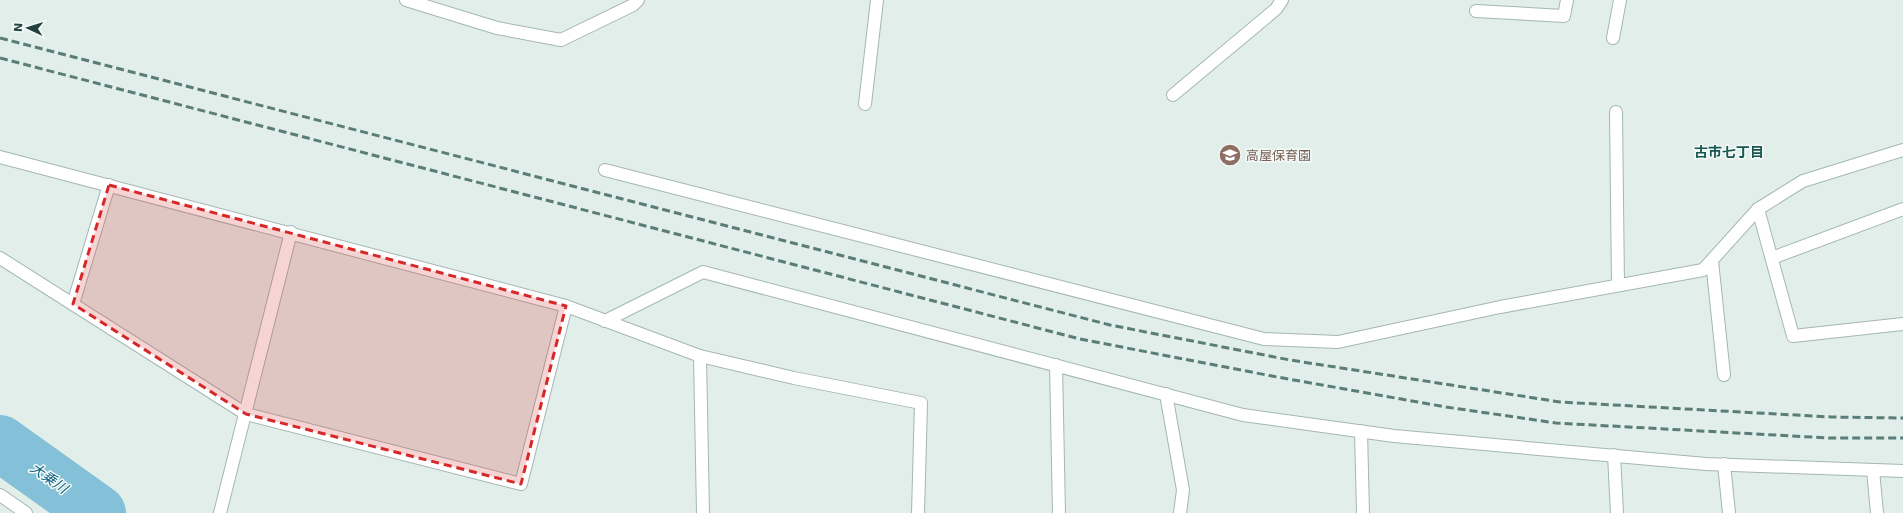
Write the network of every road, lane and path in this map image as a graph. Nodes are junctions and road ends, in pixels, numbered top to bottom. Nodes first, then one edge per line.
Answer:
1 (406, 0) edge
2 (638, 0) edge
3 (877, 0) edge
4 (1282, 0) edge
5 (1567, 0) edge
6 (1620, 0) edge
7 (1476, 11) dead end
8 (1613, 38) dead end
9 (1173, 95) dead end
10 (865, 104) dead end
11 (1616, 112) dead end
12 (1903, 150) edge
13 (0, 157) edge
14 (606, 170) dead end
15 (109, 185) junction
16 (1758, 209) junction
17 (1903, 209) edge
18 (291, 232) junction
19 (0, 258) edge
20 (1772, 258) junction
21 (1712, 260) junction
22 (1618, 285) junction
23 (73, 304) junction
24 (566, 306) junction
25 (605, 321) junction
26 (1903, 324) edge
27 (700, 356) junction
28 (1056, 365) junction
29 (1724, 375) dead end
30 (1166, 394) junction
31 (246, 414) junction
32 (1361, 431) junction
33 (1614, 455) junction
34 (1724, 464) junction
35 (1873, 470) junction
36 (1903, 470) edge
37 (0, 495) edge
38 (26, 513) edge
39 (220, 513) edge
40 (703, 513) edge
41 (918, 513) edge
42 (1058, 513) edge
43 (1180, 513) edge
44 (1363, 513) edge
45 (1616, 513) edge
46 (1729, 513) edge
47 (1877, 513) edge

1 - 2 street
3 - 10 street
4 - 9 street
5 - 7 street
6 - 8 street
11 - 22 street
12 - 16 street
13 - 15 street
14 - 22 street
15 - 18 street
15 - 23 street
16 - 20 street
16 - 21 street
17 - 20 street
18 - 24 street
18 - 31 street
19 - 23 street
20 - 26 street
21 - 22 street
21 - 29 street
23 - 31 street
24 - 25 street
24 - 31 street
25 - 27 street
25 - 28 street
27 - 40 street
27 - 41 street
28 - 30 street
28 - 42 street
30 - 32 street
30 - 43 street
31 - 39 street
32 - 33 street
32 - 44 street
33 - 34 street
33 - 45 street
34 - 35 street
34 - 46 street
35 - 36 street
35 - 47 street
37 - 38 street

